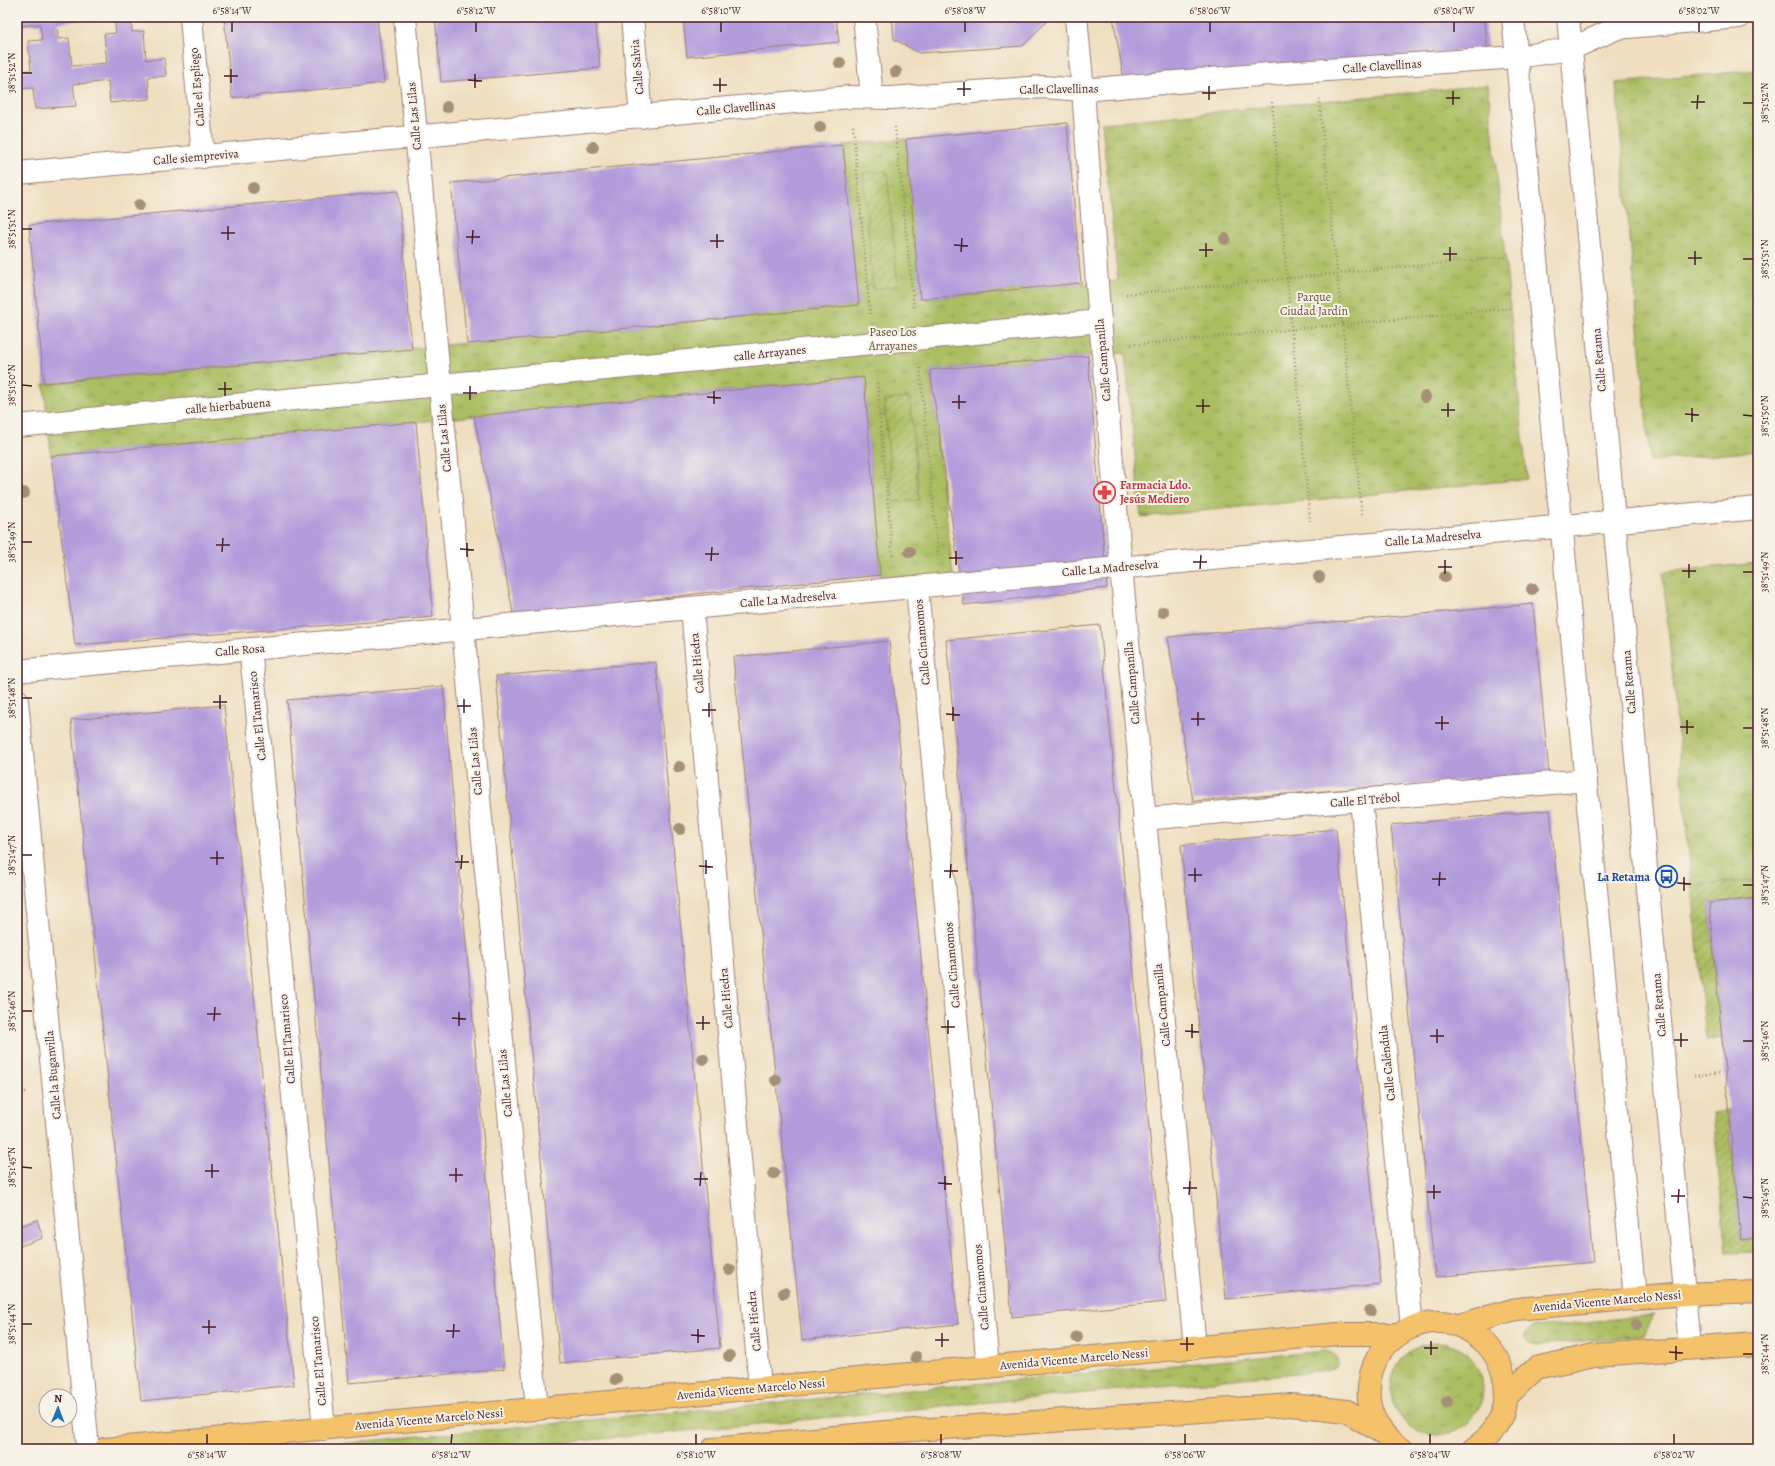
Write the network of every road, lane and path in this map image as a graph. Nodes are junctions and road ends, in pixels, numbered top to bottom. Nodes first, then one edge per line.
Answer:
1 (191, 17) edge
2 (405, 17) edge
3 (632, 17) edge
4 (864, 17) edge
5 (1076, 17) edge
6 (1513, 17) edge
7 (1568, 17) edge
8 (1739, 17) edge
9 (1571, 49) junction
10 (1517, 57) junction
11 (1316, 71) junction
12 (1269, 74) junction
13 (1083, 90) junction
14 (872, 97) junction
15 (641, 117) junction
16 (416, 137) junction
17 (375, 141) joint
18 (203, 157) junction
19 (17, 174) edge
20 (1536, 255) junction
21 (1337, 274) junction
22 (1286, 278) junction
23 (1098, 297) junction
24 (1540, 305) junction
25 (1100, 321) junction
26 (1342, 324) junction
27 (1291, 329) junction
28 (1103, 348) junction
29 (439, 385) junction
30 (17, 426) edge
31 (1758, 508) edge
32 (1614, 521) junction
33 (1562, 526) junction
34 (1365, 544) junction
35 (1313, 550) junction
36 (1121, 567) junction
37 (917, 587) junction
38 (692, 608) junction
39 (462, 629) junction
40 (250, 649) junction
41 (17, 671) edge
42 (17, 700) edge
43 (1586, 780) junction
44 (1361, 800) junction
45 (1144, 819) junction
46 (1758, 1291) edge
47 (1685, 1294) junction
48 (1635, 1298) junction
49 (1459, 1325) junction
50 (1405, 1331) junction
51 (1758, 1344) edge
52 (1690, 1347) junction
53 (1195, 1348) junction
54 (988, 1367) junction
55 (760, 1388) junction
56 (1506, 1397) junction
57 (537, 1409) junction
58 (324, 1429) junction
59 (1384, 1434) junction
60 (88, 1449) edge
61 (105, 1449) edge
62 (713, 1449) edge
63 (1402, 1449) edge
64 (1474, 1449) edge

1 - 18 street, Calle el Espliego
2 - 16 street, Calle Las Lilas
3 - 15 street, Calle Salvia
4 - 14 street
5 - 13 street, Calle Campanilla
6 - 10 street
7 - 9 street, Calle Retama
8 - 9 street, Calle Clavellinas
9 - 10 street, Calle Clavellinas
9 - 32 street, Calle Retama
10 - 11 street, Calle Clavellinas
10 - 20 street
11 - 12 street, Calle Clavellinas
11 - 21 path
12 - 13 street, Calle Clavellinas
12 - 22 path
13 - 14 street, Calle Clavellinas
13 - 23 street, Calle Campanilla
14 - 15 street, Calle Clavellinas
15 - 16 street, Calle Clavellinas
16 - 17 street, Calle Clavellinas
16 - 29 street, Calle Las Lilas
17 - 18 street, Calle siempreviva
18 - 19 street, Calle siempreviva
20 - 21 path
20 - 24 street
21 - 22 path
21 - 26 path
22 - 23 path
22 - 27 path
23 - 25 street, Calle Campanilla
24 - 26 path
24 - 33 street
25 - 28 street, Calle Campanilla
25 - 29 street, calle Arrayanes
26 - 27 path
26 - 34 path
27 - 28 path
27 - 35 path
28 - 36 street, Calle Campanilla
29 - 30 street, calle hierbabuena
29 - 39 street, Calle Las Lilas
31 - 32 street, Calle La Madreselva
32 - 33 street, Calle La Madreselva
32 - 47 street, Calle Retama
33 - 34 street, Calle La Madreselva
33 - 43 street
34 - 35 street, Calle La Madreselva
35 - 36 street, Calle La Madreselva
36 - 37 street, Calle La Madreselva
36 - 45 street, Calle Campanilla
37 - 38 street, Calle La Madreselva
37 - 54 street, Calle Cinamomos
38 - 39 street, Calle La Madreselva
38 - 55 street, Calle Hiedra
39 - 40 street, Calle Rosa
39 - 57 street, Calle Las Lilas
40 - 41 street, Calle Rosa
40 - 58 street, Calle El Tamarisco
42 - 60 street, Calle la Buganvilla
43 - 44 street, Calle El Trébol
43 - 48 street
44 - 45 street, Calle El Trébol
44 - 50 street, Calle Caléndula
45 - 53 street, Calle Campanilla
46 - 47 main road, Avenida Vicente Marcelo Nessi
47 - 48 main road, Avenida Vicente Marcelo Nessi
47 - 52 street, Calle Retama
48 - 49 main road, Avenida Vicente Marcelo Nessi
49 - 50 main road, Avenida Vicente Marcelo Nessi
49 - 56 main road
50 - 53 main road, Avenida Vicente Marcelo Nessi
50 - 59 main road
51 - 52 main road
52 - 56 main road
53 - 54 main road, Avenida Vicente Marcelo Nessi
54 - 55 main road, Avenida Vicente Marcelo Nessi
55 - 57 main road, Avenida Vicente Marcelo Nessi
56 - 64 main road
57 - 58 main road, Avenida Vicente Marcelo Nessi
58 - 61 main road, Avenida Vicente Marcelo Nessi
59 - 62 main road
59 - 63 main road

